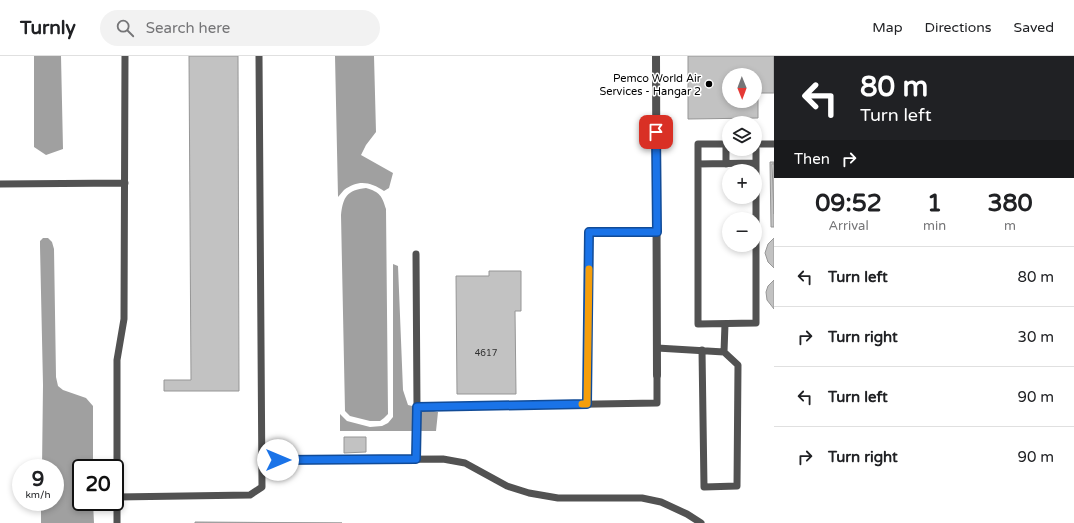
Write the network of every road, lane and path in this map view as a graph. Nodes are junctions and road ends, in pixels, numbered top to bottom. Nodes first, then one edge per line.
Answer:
1 (125, 56) edge
2 (259, 56) edge
3 (656, 56) edge
4 (722, 144) edge
5 (762, 144) edge
6 (774, 144) edge
7 (727, 156) edge
8 (756, 156) edge
9 (756, 163) junction
10 (698, 164) junction
11 (722, 164) edge
12 (726, 164) joint
13 (125, 183) junction
14 (0, 184) edge
15 (657, 232) junction
16 (416, 254) dead end
17 (725, 324) junction
18 (657, 348) junction
19 (702, 350) junction
20 (724, 352) junction
21 (657, 375) joint
22 (587, 404) junction
23 (417, 407) junction
24 (117, 459) edge
25 (416, 459) junction
26 (262, 460) junction
27 (124, 497) edge
28 (117, 511) edge
29 (117, 523) edge
30 (701, 523) edge

1 - 13 lane
2 - 26 lane
3 - 15 street
4 - 10 lane
5 - 6 lane
7 - 12 lane
8 - 9 lane
9 - 12 lane
9 - 17 lane
10 - 11 lane
10 - 17 lane
13 - 14 lane
13 - 24 lane
15 - 18 street
15 - 22 lane
16 - 23 lane
17 - 20 lane
18 - 19 lane
18 - 21 street
19 - 20 lane
19 - 20 lane
21 - 22 lane
22 - 23 lane
23 - 25 lane
25 - 26 lane
25 - 30 lane
26 - 27 lane
28 - 29 lane

